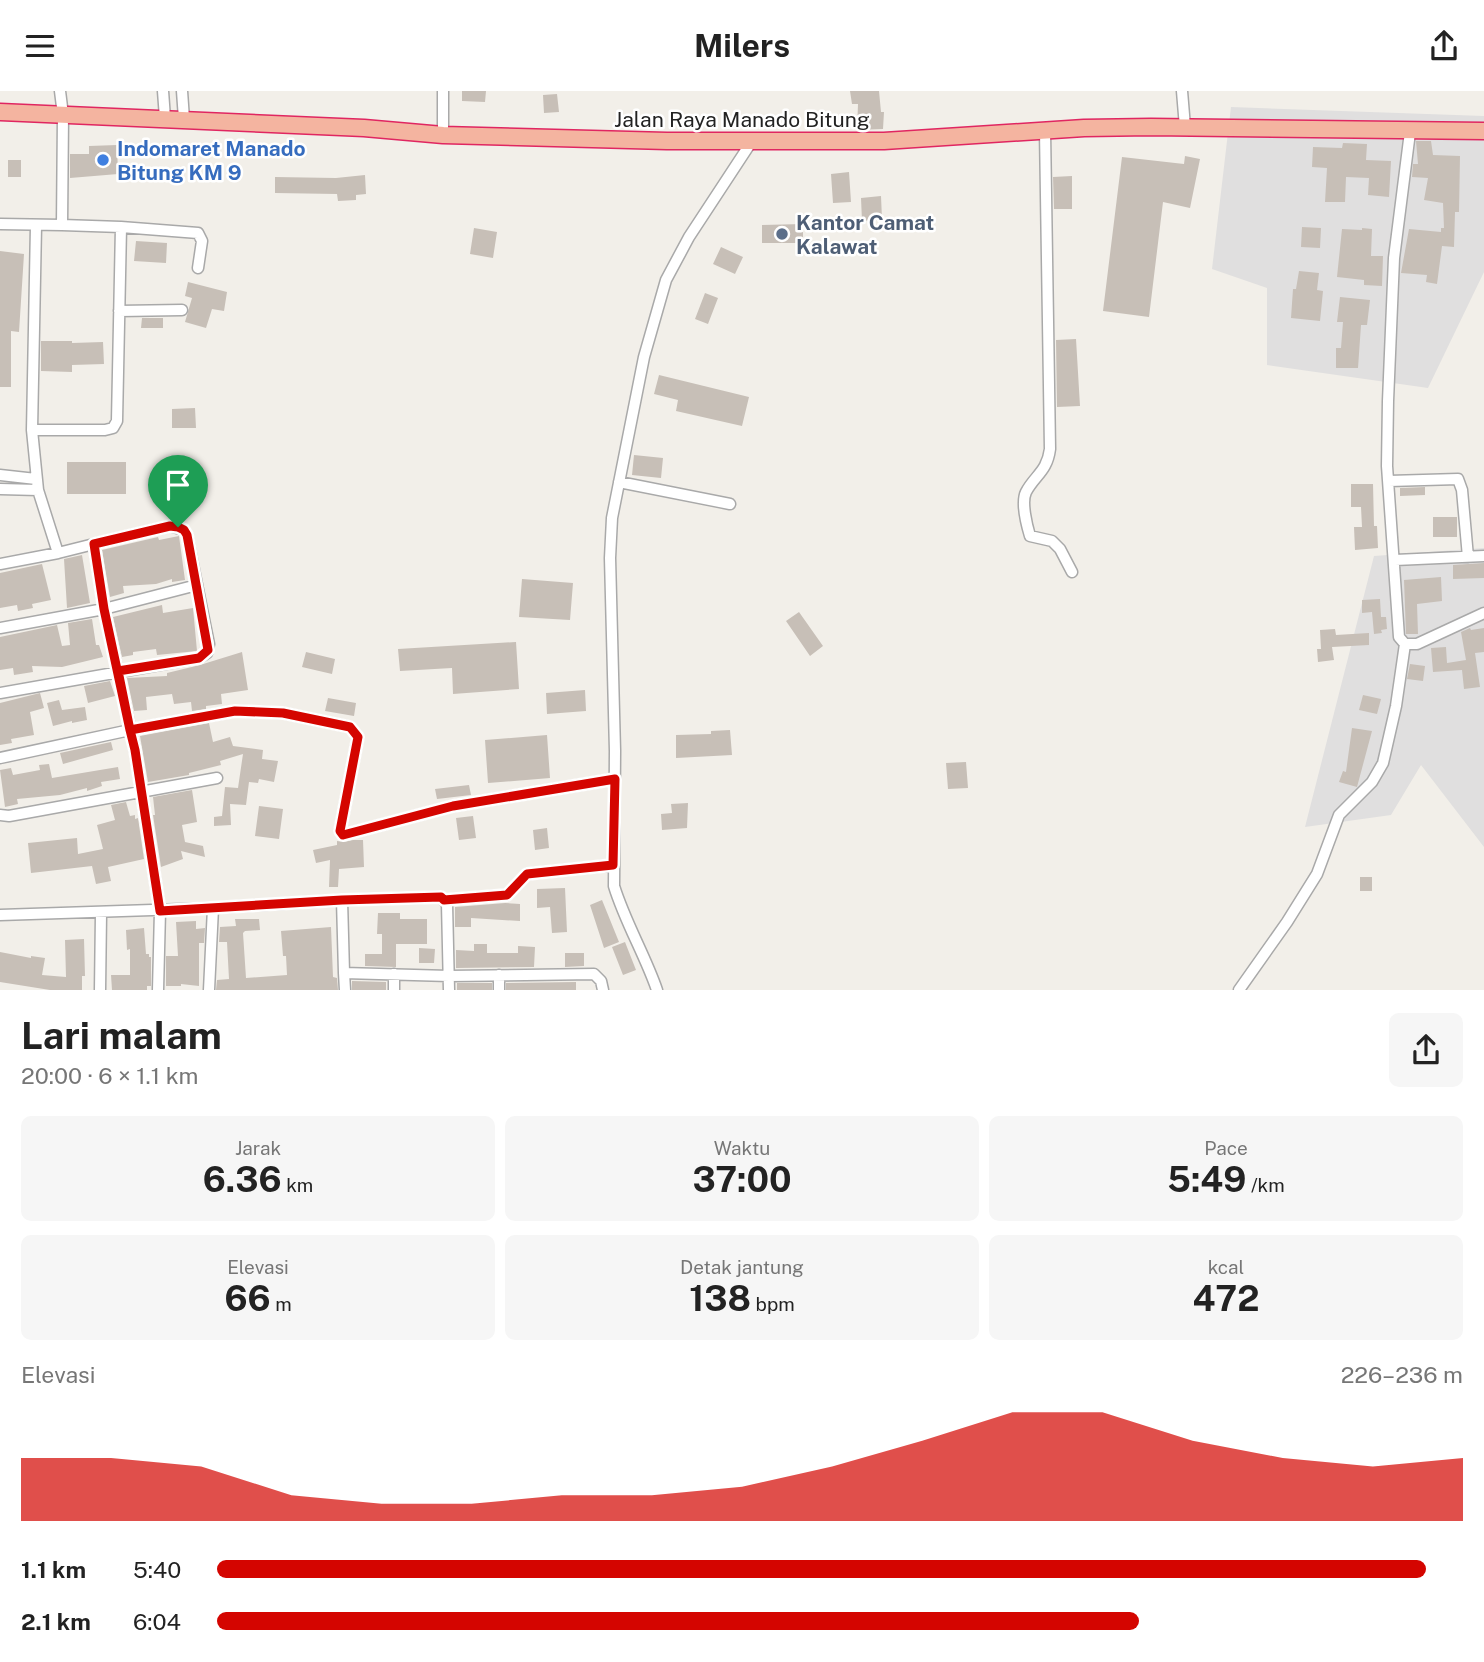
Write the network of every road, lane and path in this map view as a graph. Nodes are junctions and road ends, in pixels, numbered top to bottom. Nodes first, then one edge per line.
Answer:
1 (60, 91) edge
2 (163, 91) edge
3 (182, 91) edge
4 (443, 91) edge
5 (1182, 91) edge
6 (0, 112) edge
7 (63, 115) junction
8 (165, 118) junction
9 (184, 120) junction
10 (1185, 127) junction
11 (1045, 131) junction
12 (1484, 131) edge
13 (1409, 132) junction
14 (443, 135) junction
15 (751, 141) junction
16 (0, 224) edge
17 (62, 225) junction
18 (36, 226) junction
19 (121, 227) junction
20 (198, 268) dead end
21 (182, 310) dead end
22 (119, 311) junction
23 (32, 430) junction
24 (0, 475) edge
25 (1388, 481) junction
26 (619, 482) junction
27 (37, 484) junction
28 (0, 489) edge
29 (730, 504) dead end
30 (94, 544) junction
31 (58, 553) junction
32 (1468, 557) junction
33 (1484, 557) edge
34 (1395, 560) junction
35 (0, 564) edge
36 (1072, 572) dead end
37 (197, 585) junction
38 (104, 609) junction
39 (1484, 613) edge
40 (0, 628) edge
41 (1405, 644) junction
42 (118, 671) junction
43 (0, 693) edge
44 (130, 730) junction
45 (0, 758) edge
46 (217, 778) dead end
47 (615, 779) junction
48 (142, 792) junction
49 (0, 815) edge
50 (613, 865) junction
51 (342, 900) junction
52 (444, 900) junction
53 (213, 908) junction
54 (160, 911) junction
55 (101, 913) junction
56 (1, 914) edge
57 (344, 973) junction
58 (394, 974) junction
59 (499, 975) junction
60 (449, 976) junction
61 (100, 990) edge
62 (158, 990) edge
63 (209, 990) edge
64 (345, 990) edge
65 (394, 990) edge
66 (449, 990) edge
67 (499, 990) edge
68 (603, 990) edge
69 (657, 990) edge
70 (1239, 990) edge

1 - 7 street
2 - 8 street
3 - 9 street
4 - 14 street
5 - 10 street
6 - 7 highway, Jalan Raya Manado Bitung
7 - 8 highway, Jalan Raya Manado Bitung
7 - 17 street
8 - 9 highway, Jalan Raya Manado Bitung
9 - 14 highway, Jalan Raya Manado Bitung
10 - 11 highway, Jalan Raya Manado Bitung
10 - 13 highway, Jalan Raya Manado Bitung
11 - 15 highway, Jalan Raya Manado Bitung
11 - 36 street
12 - 13 highway, Jalan Raya Manado Bitung
13 - 25 street
14 - 15 highway, Jalan Raya Manado Bitung
15 - 26 street
16 - 18 street
17 - 18 street
17 - 19 street
18 - 23 street
19 - 20 street
19 - 22 street
21 - 22 street
22 - 23 street
23 - 27 street
24 - 27 street
25 - 32 street
25 - 34 street
26 - 29 street
26 - 47 street
27 - 28 street
27 - 31 street
30 - 31 street
30 - 37 street
30 - 38 street
31 - 35 street
32 - 33 street
32 - 34 street
34 - 41 street
37 - 38 street
37 - 42 street
38 - 40 street
38 - 42 street
39 - 41 street
41 - 70 street
42 - 43 street
42 - 44 street
44 - 45 street
44 - 47 street
44 - 48 street
46 - 48 street
47 - 50 street
48 - 49 street
48 - 54 street
50 - 52 street
50 - 69 street
51 - 52 street
51 - 53 street
51 - 57 street
52 - 60 street
53 - 54 street
53 - 63 street
54 - 55 street
54 - 62 street
55 - 56 street
55 - 61 street
57 - 58 street
57 - 64 street
58 - 60 street
58 - 65 street
59 - 60 street
59 - 67 street
59 - 68 street
60 - 66 street

